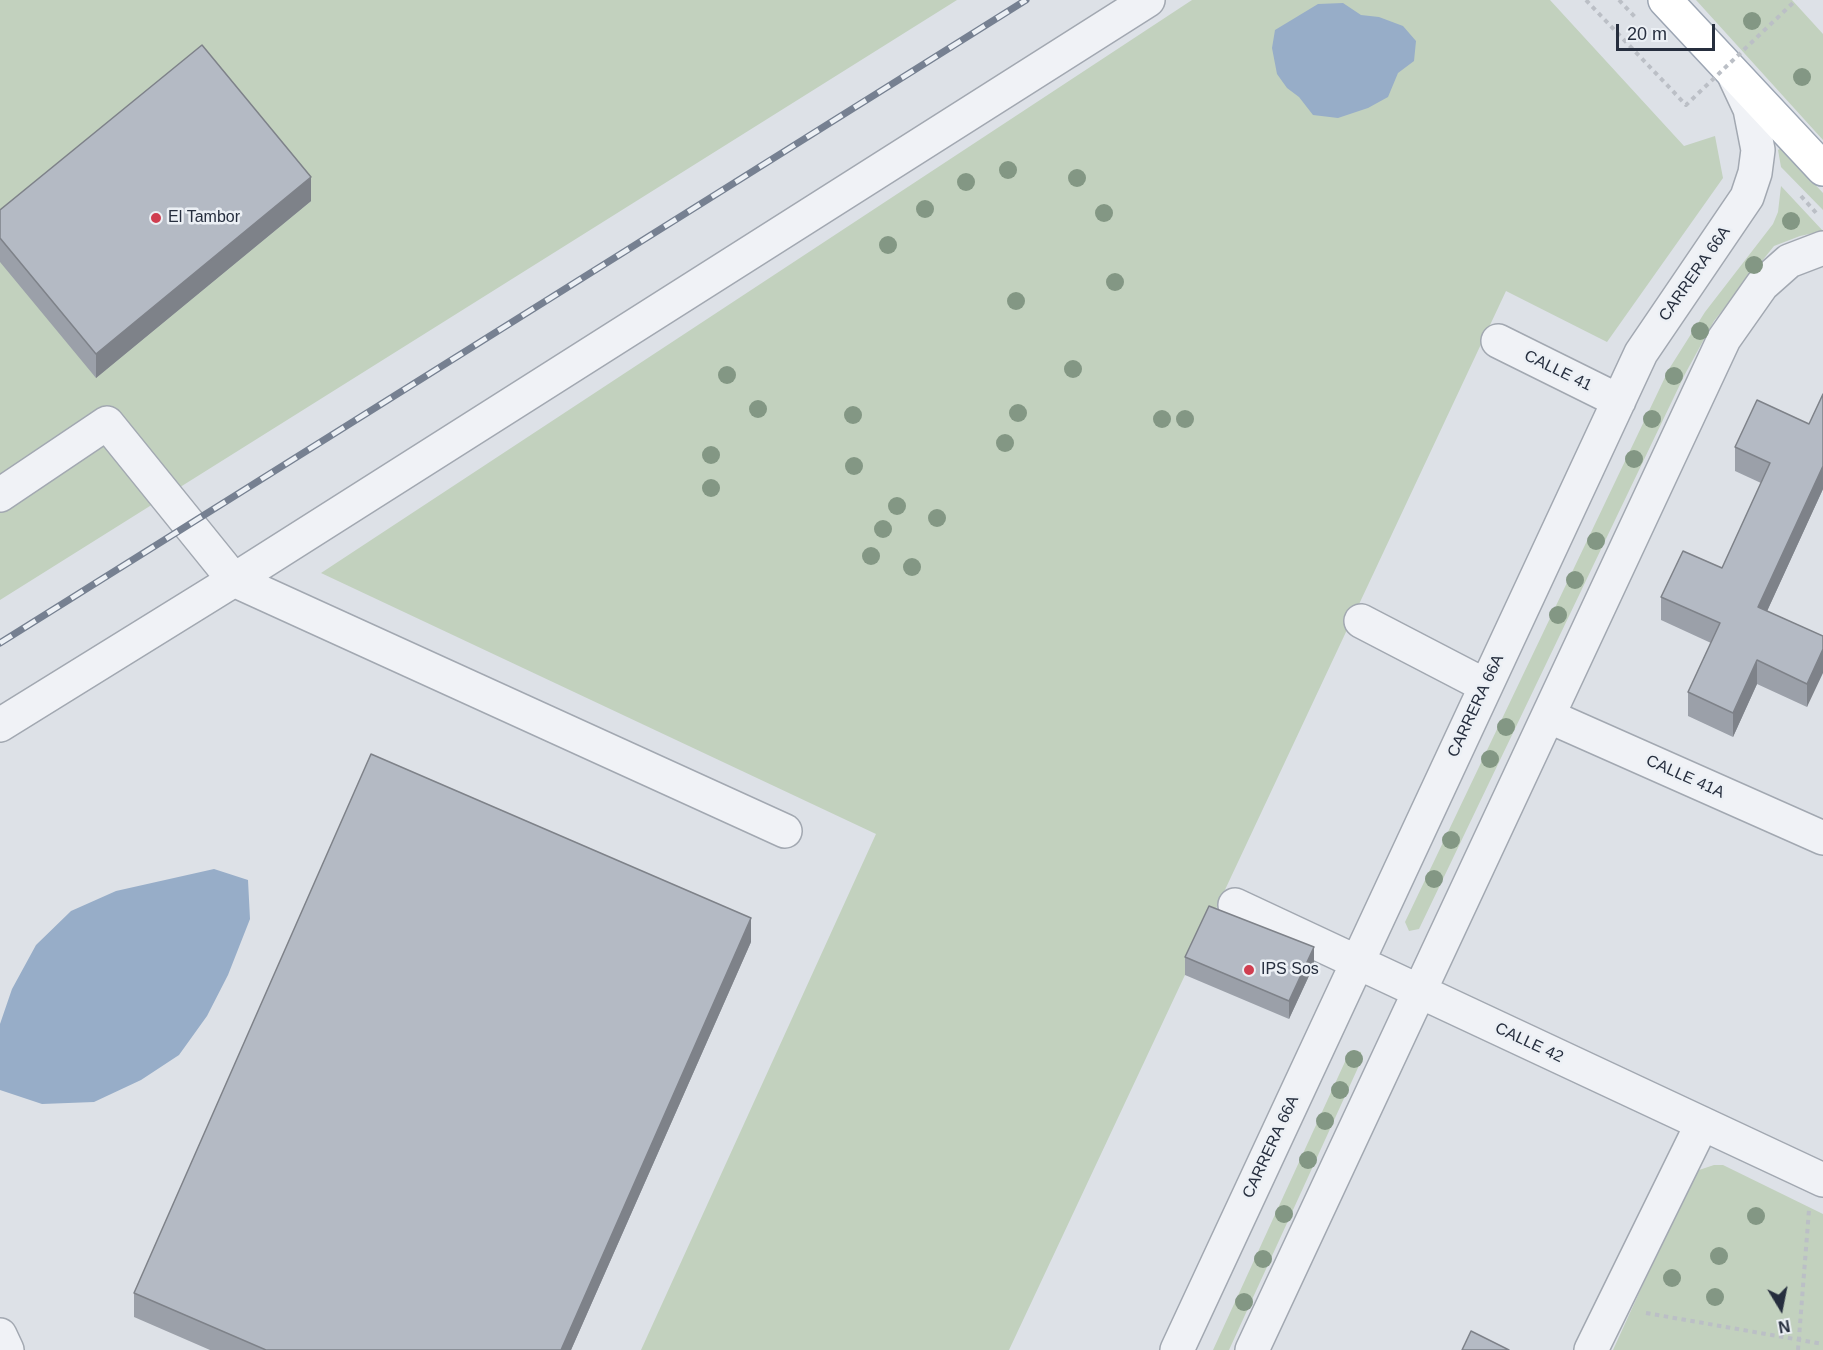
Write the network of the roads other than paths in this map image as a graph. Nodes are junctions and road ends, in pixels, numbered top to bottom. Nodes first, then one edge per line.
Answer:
1 (1148, 0) edge
2 (1665, 0) edge
3 (1732, 72) junction
4 (1823, 169) edge
5 (1823, 248) edge
6 (1498, 341) dead end
7 (1618, 401) junction
8 (0, 495) edge
9 (234, 580) junction
10 (1361, 621) dead end
11 (1486, 686) junction
12 (1548, 716) junction
13 (0, 725) edge
14 (785, 831) dead end
15 (1823, 837) edge
16 (1235, 905) dead end
17 (1357, 963) junction
18 (1418, 992) junction
19 (1702, 1124) junction
20 (1816, 1190) edge
21 (0, 1335) edge
22 (7, 1350) edge
23 (1177, 1350) edge
24 (1252, 1350) edge
25 (1592, 1350) edge

1 - 9 street
2 - 3 main road
3 - 4 main road
3 - 7 street, CARRERA 66A
5 - 12 street
6 - 7 street, CALLE 41
7 - 11 street, CARRERA 66A
8 - 9 street
9 - 13 street
9 - 14 street
10 - 11 street
11 - 17 street, CARRERA 66A
12 - 15 street, CALLE 41A
12 - 18 street
16 - 17 street, CALLE 42
17 - 18 street, CALLE 42
17 - 23 street, CARRERA 66A
18 - 19 street, CALLE 42
18 - 24 street
19 - 20 street, CALLE 42
19 - 25 street
21 - 22 street

